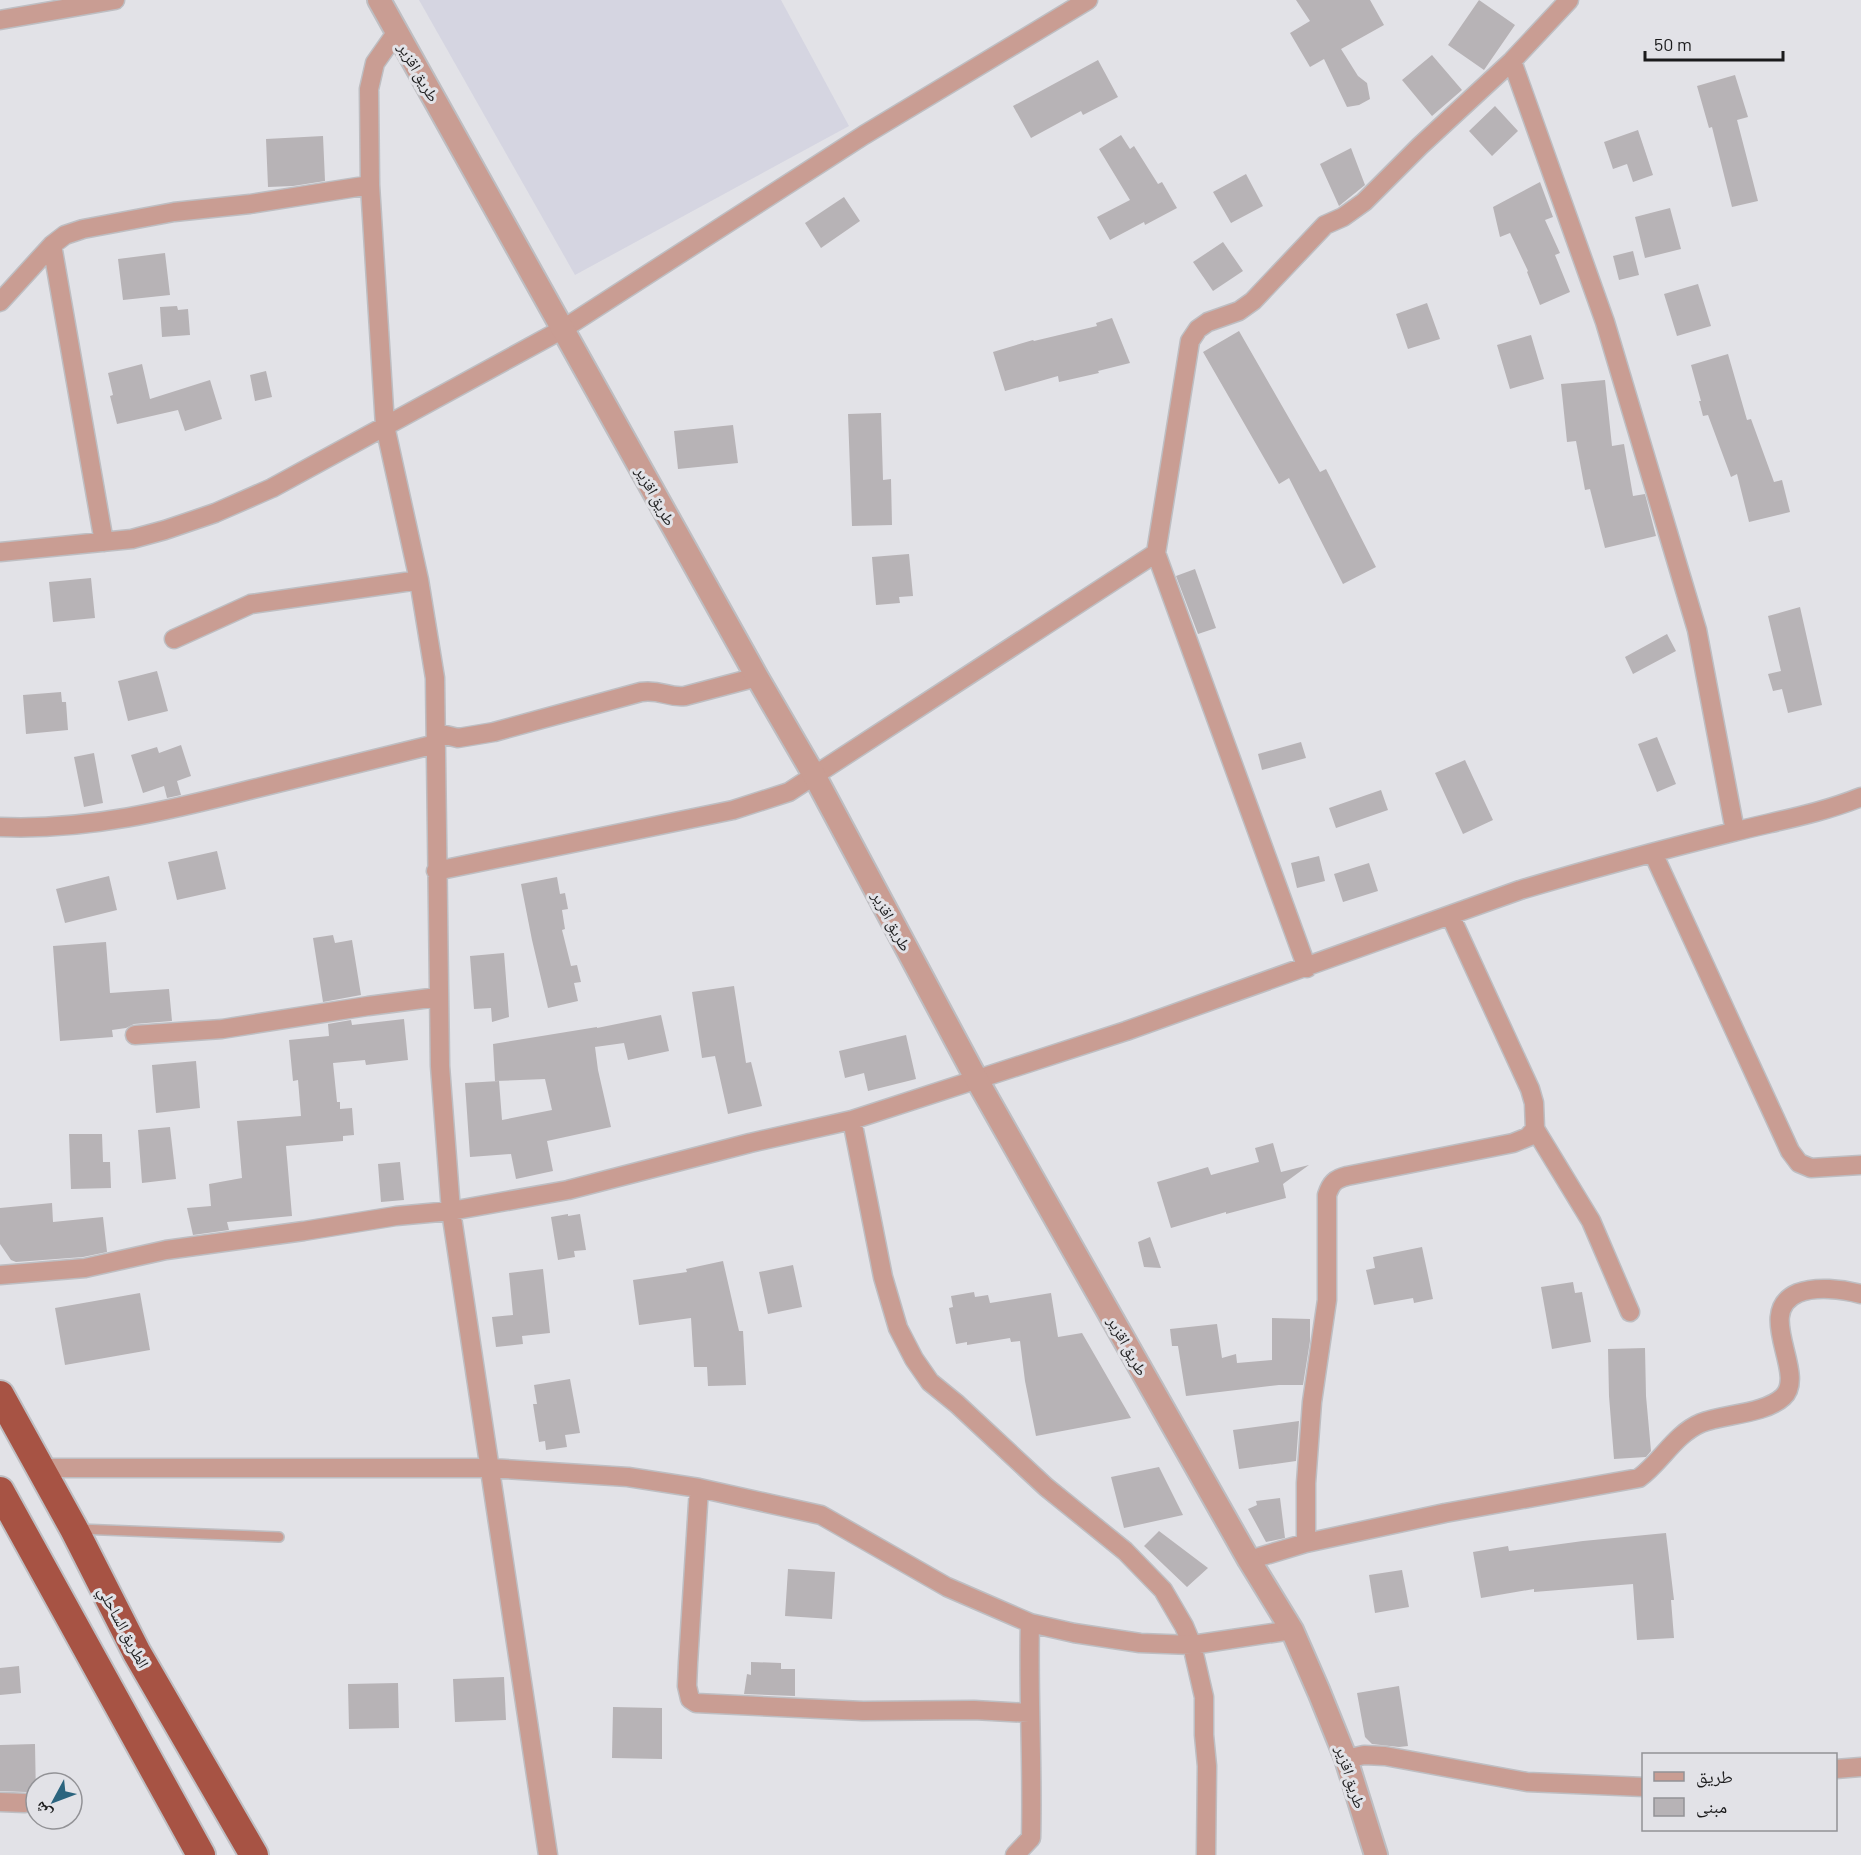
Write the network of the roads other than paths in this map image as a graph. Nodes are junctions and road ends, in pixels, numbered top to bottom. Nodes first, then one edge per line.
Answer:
1 (115, 0) edge
2 (379, 0) edge
3 (1088, 0) edge
4 (1569, 0) edge
5 (0, 20) edge
6 (396, 33) junction
7 (1512, 61) junction
8 (370, 185) junction
9 (52, 245) junction
10 (0, 302) edge
11 (563, 330) junction
12 (385, 426) junction
13 (104, 542) junction
14 (0, 552) edge
15 (1156, 553) junction
16 (419, 580) junction
17 (174, 639) dead end
18 (757, 677) junction
19 (436, 739) junction
20 (814, 775) junction
21 (1861, 797) edge
22 (0, 827) edge
23 (1735, 831) junction
24 (1653, 853) junction
25 (436, 871) junction
26 (1450, 915) junction
27 (1307, 968) junction
28 (438, 997) junction
29 (135, 1035) dead end
30 (977, 1080) junction
31 (852, 1120) junction
32 (1535, 1129) junction
33 (1861, 1165) edge
34 (451, 1211) junction
35 (0, 1275) edge
36 (1861, 1294) edge
37 (1630, 1312) dead end
38 (0, 1395) edge
39 (40, 1468) junction
40 (490, 1468) junction
41 (699, 1488) junction
42 (0, 1491) edge
43 (74, 1529) junction
44 (279, 1537) dead end
45 (1306, 1543) junction
46 (1249, 1560) junction
47 (1030, 1623) junction
48 (1292, 1630) junction
49 (1192, 1645) junction
50 (1029, 1713) junction
51 (1346, 1759) junction
52 (1861, 1767) edge
53 (1837, 1769) edge
54 (1642, 1787) edge
55 (0, 1802) edge
56 (24, 1803) edge
57 (201, 1855) edge
58 (254, 1855) edge
59 (548, 1855) edge
60 (1015, 1855) edge
61 (1206, 1855) edge
62 (1376, 1855) edge

1 - 5 street
2 - 6 street, طريق اقزير
3 - 11 street
4 - 7 street
6 - 8 street
6 - 11 street, طريق اقزير
7 - 15 street
7 - 23 street
8 - 9 street
8 - 12 street
9 - 10 street
9 - 13 street
11 - 12 street
11 - 18 street, طريق اقزير
12 - 13 street
12 - 16 street
13 - 14 street
15 - 20 street
15 - 27 street
16 - 17 street
16 - 19 street
18 - 19 street
18 - 20 street, طريق اقزير
19 - 22 street
19 - 25 street
20 - 25 street
20 - 30 street, طريق اقزير
21 - 23 street
23 - 24 street
24 - 26 street
24 - 33 street
25 - 28 street
26 - 27 street
26 - 32 street
27 - 30 street
28 - 29 street
28 - 34 street
30 - 31 street
30 - 46 street, طريق اقزير
31 - 34 street
31 - 49 street
32 - 37 street
32 - 45 street
34 - 35 street
34 - 40 street
36 - 45 street
38 - 39 highway, الطريق الساحلي
39 - 40 street
39 - 43 highway, الطريق الساحلي
40 - 41 street
40 - 59 street
41 - 47 street
41 - 50 street
42 - 57 highway
43 - 44 lane
43 - 58 highway, الطريق الساحلي
45 - 46 street
46 - 48 street, طريق اقزير
47 - 49 street
47 - 50 street
48 - 49 street
48 - 51 street, طريق اقزير
49 - 61 street
50 - 60 street
51 - 54 street
51 - 62 street, طريق اقزير
52 - 53 street
55 - 56 street

